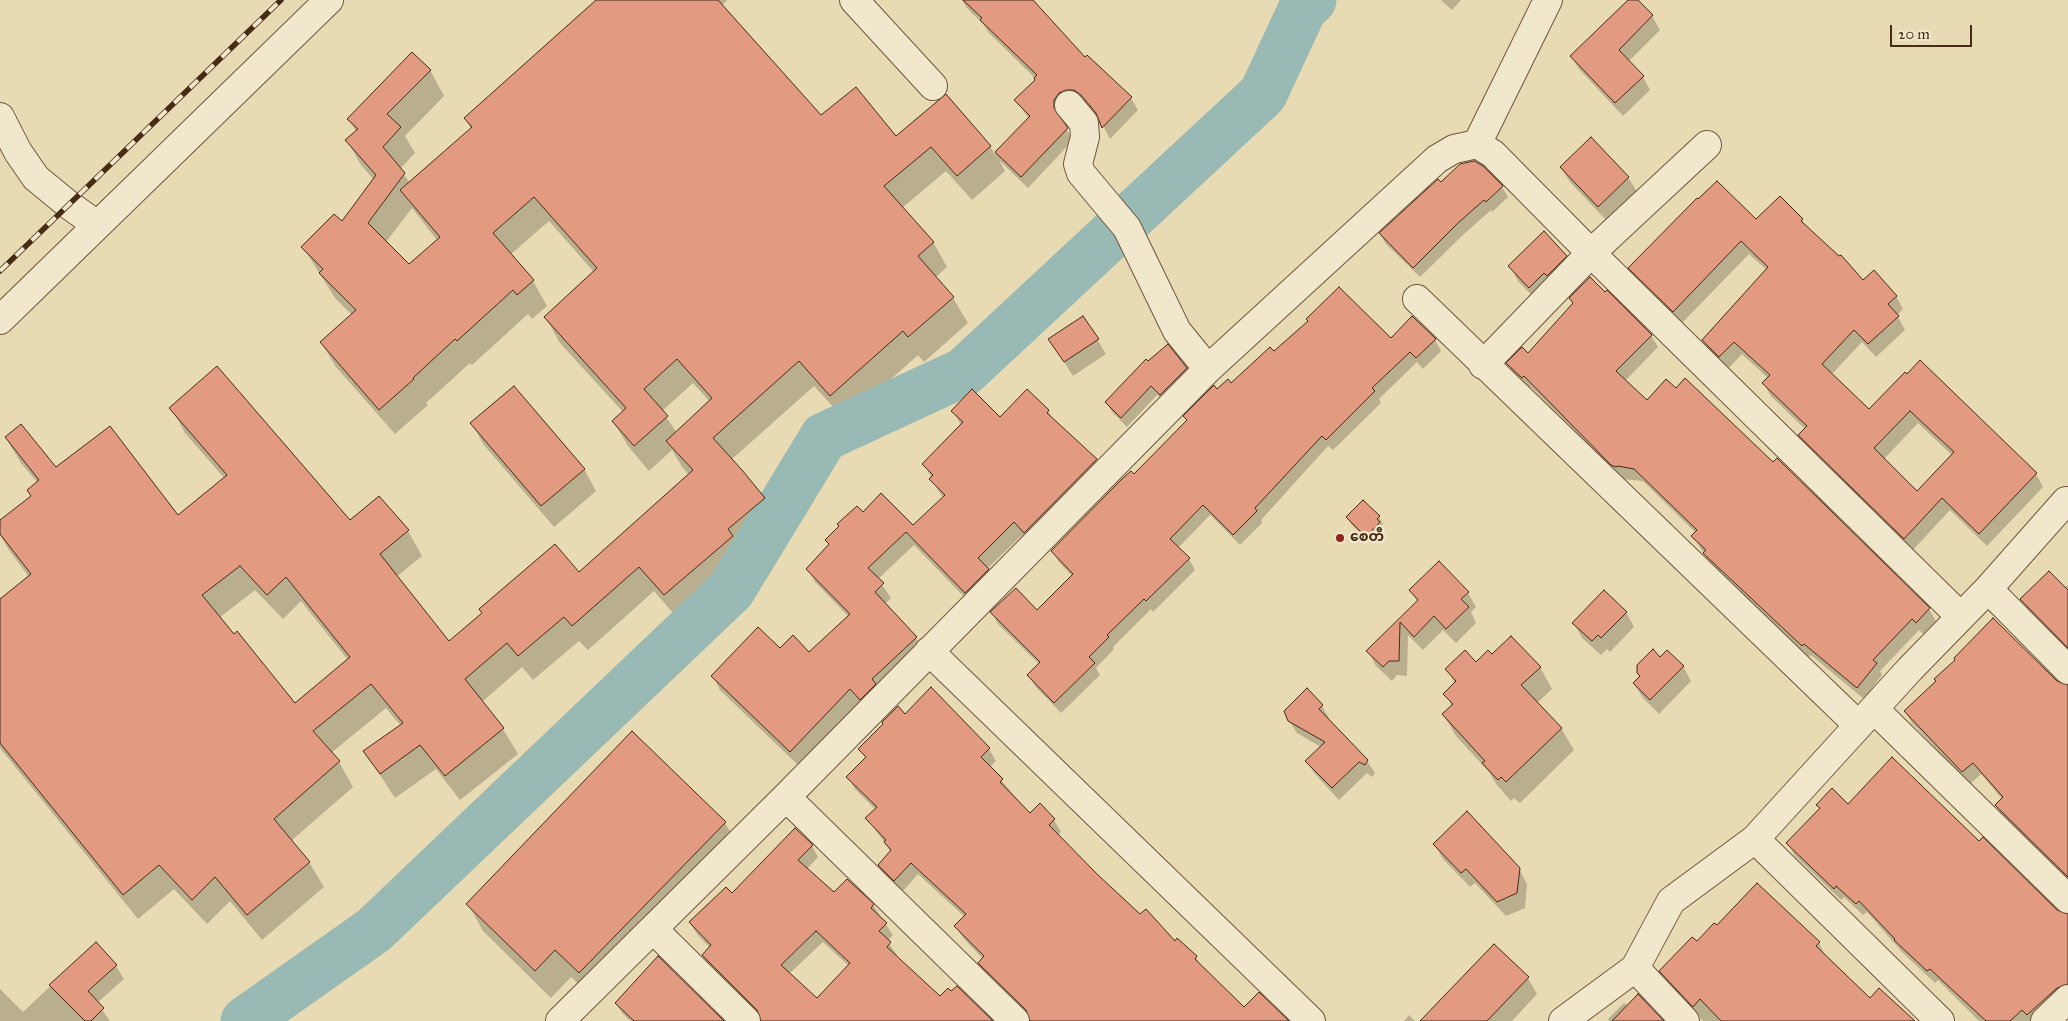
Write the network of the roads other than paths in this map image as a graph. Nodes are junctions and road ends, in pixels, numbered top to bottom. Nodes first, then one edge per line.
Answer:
1 (329, 0) edge
2 (854, 0) edge
3 (1548, 0) edge
4 (933, 86) dead end
5 (1069, 104) dead end
6 (0, 117) edge
7 (1477, 144) junction
8 (1707, 145) dead end
9 (97, 225) junction
10 (1591, 253) junction
11 (1417, 299) dead end
12 (0, 320) edge
13 (1483, 365) junction
14 (1208, 369) junction
15 (2066, 501) dead end
16 (1988, 589) junction
17 (1960, 616) junction
18 (929, 651) junction
19 (2068, 670) edge
20 (1866, 717) junction
21 (786, 797) junction
22 (1755, 839) junction
23 (2068, 898) edge
24 (653, 929) junction
25 (1635, 968) junction
26 (2068, 999) edge
27 (560, 1021) edge
28 (746, 1021) edge
29 (1015, 1021) edge
30 (1310, 1021) edge
31 (1563, 1021) edge
32 (1684, 1021) edge
33 (1940, 1021) edge
34 (2044, 1021) edge

1 - 9 street
2 - 4 street
3 - 7 street
5 - 14 street
6 - 9 street
7 - 10 street
7 - 14 street
8 - 10 street
9 - 12 street
10 - 13 street
10 - 17 street
11 - 13 street
13 - 20 street
14 - 18 street
15 - 16 street
16 - 17 street
16 - 19 street
17 - 20 street
18 - 21 street
18 - 30 street
20 - 22 street
20 - 23 street
21 - 24 street
21 - 29 street
22 - 25 street
22 - 33 street
24 - 27 street
24 - 28 street
25 - 31 street
25 - 32 street
26 - 34 street

